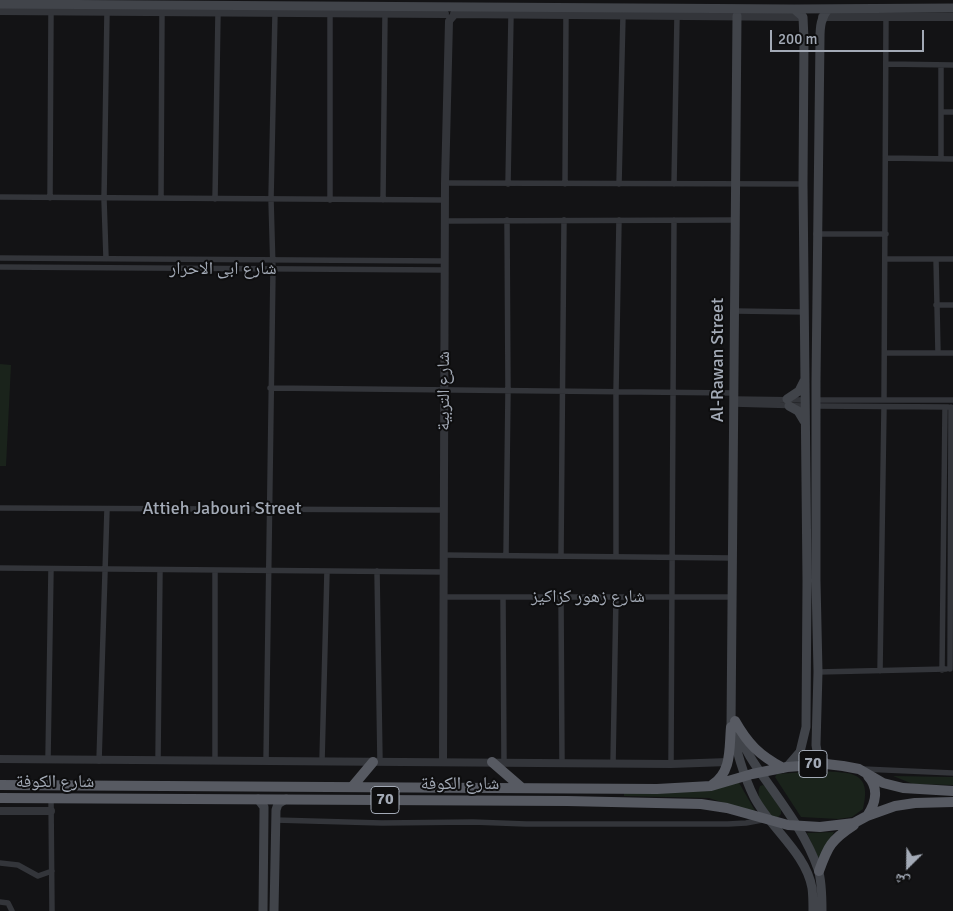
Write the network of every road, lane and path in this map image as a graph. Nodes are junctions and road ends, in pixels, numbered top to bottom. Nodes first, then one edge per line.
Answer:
1 (195, 3) edge
2 (543, 3) edge
3 (0, 4) edge
4 (558, 4) edge
5 (944, 4) edge
6 (215, 6) edge
7 (434, 7) junction
8 (461, 7) junction
9 (81, 8) junction
10 (953, 8) edge
11 (794, 9) junction
12 (828, 9) junction
13 (295, 10) junction
14 (0, 11) edge
15 (52, 12) junction
16 (107, 12) junction
17 (162, 12) junction
18 (699, 12) junction
19 (275, 13) junction
20 (330, 14) junction
21 (385, 14) junction
22 (511, 15) junction
23 (566, 15) junction
24 (449, 16) junction
25 (623, 16) junction
26 (677, 16) junction
27 (737, 16) junction
28 (953, 16) edge
29 (803, 17) junction
30 (886, 17) junction
31 (822, 18) junction
32 (804, 61) junction
33 (819, 61) junction
34 (887, 64) junction
35 (941, 65) junction
36 (953, 65) edge
37 (941, 112) junction
38 (953, 112) edge
39 (886, 158) junction
40 (941, 159) junction
41 (953, 159) edge
42 (445, 183) junction
43 (508, 184) junction
44 (565, 184) junction
45 (619, 184) junction
46 (674, 184) junction
47 (803, 184) junction
48 (736, 185) junction
49 (0, 197) edge
50 (50, 198) junction
51 (161, 198) junction
52 (104, 199) junction
53 (215, 199) junction
54 (271, 199) junction
55 (330, 200) junction
56 (383, 200) junction
57 (445, 200) junction
58 (445, 220) junction
59 (507, 220) junction
60 (564, 220) junction
61 (619, 220) junction
62 (674, 220) junction
63 (736, 220) junction
64 (816, 234) junction
65 (886, 234) junction
66 (0, 258) edge
67 (106, 258) junction
68 (272, 259) junction
69 (886, 259) junction
70 (953, 259) edge
71 (936, 260) junction
72 (445, 261) junction
73 (0, 267) edge
74 (273, 270) junction
75 (445, 270) junction
76 (936, 305) junction
77 (953, 306) edge
78 (735, 311) junction
79 (804, 312) junction
80 (804, 350) junction
81 (816, 350) junction
82 (885, 353) junction
83 (938, 353) junction
84 (953, 353) edge
85 (805, 379) junction
86 (270, 388) junction
87 (444, 390) junction
88 (508, 391) junction
89 (561, 392) junction
90 (616, 392) junction
91 (673, 393) junction
92 (734, 399) junction
93 (884, 400) junction
94 (918, 400) junction
95 (953, 400) edge
96 (788, 403) junction
97 (805, 403) junction
98 (816, 403) junction
99 (884, 407) junction
100 (950, 407) edge
101 (918, 408) junction
102 (806, 424) junction
103 (952, 437) edge
104 (952, 466) edge
105 (952, 494) edge
106 (0, 508) edge
107 (107, 509) junction
108 (270, 509) junction
109 (444, 510) junction
110 (952, 526) edge
111 (444, 555) junction
112 (506, 556) junction
113 (561, 556) junction
114 (616, 557) junction
115 (672, 557) junction
116 (733, 558) junction
117 (952, 561) edge
118 (0, 568) edge
119 (51, 569) junction
120 (106, 569) junction
121 (160, 570) junction
122 (215, 570) junction
123 (269, 570) junction
124 (327, 571) junction
125 (377, 571) junction
126 (444, 572) junction
127 (811, 581) junction
128 (443, 597) junction
129 (503, 597) junction
130 (561, 597) junction
131 (616, 597) junction
132 (733, 597) junction
133 (671, 598) junction
134 (952, 669) edge
135 (942, 670) junction
136 (880, 671) junction
137 (818, 672) junction
138 (733, 724) junction
139 (0, 759) edge
140 (48, 759) junction
141 (158, 760) junction
142 (215, 760) junction
143 (99, 761) junction
144 (266, 761) junction
145 (322, 761) junction
146 (377, 762) junction
147 (443, 762) junction
148 (492, 762) junction
149 (504, 762) junction
150 (728, 762) junction
151 (562, 763) junction
152 (613, 763) junction
153 (670, 764) junction
154 (826, 764) junction
155 (785, 767) junction
156 (862, 771) junction
157 (760, 772) junction
158 (953, 773) edge
159 (744, 776) junction
160 (0, 785) edge
161 (252, 786) junction
162 (711, 786) junction
163 (352, 788) junction
164 (522, 788) junction
165 (953, 791) edge
166 (0, 798) edge
167 (51, 798) junction
168 (257, 799) junction
169 (286, 799) junction
170 (953, 802) edge
171 (0, 811) edge
172 (51, 811) junction
173 (864, 818) junction
174 (264, 820) junction
175 (275, 820) junction
176 (766, 820) junction
177 (799, 830) junction
178 (788, 843) junction
179 (0, 863) edge
180 (52, 871) junction
181 (819, 871) junction
182 (275, 891) junction
183 (264, 892) junction
184 (0, 902) edge
185 (12, 911) edge
186 (52, 911) edge
187 (263, 911) edge
188 (274, 911) edge
189 (812, 911) edge
190 (822, 911) edge

1 - 6 main road
1 - 9 main road
2 - 4 main road
2 - 8 main road
3 - 9 main road
4 - 18 main road
5 - 10 main road
5 - 12 main road
6 - 13 main road
6 - 17 street
6 - 19 street
6 - 53 street
7 - 8 main road
7 - 13 main road
7 - 24 street
8 - 24 street
9 - 15 street
9 - 16 street
11 - 12 main road
11 - 18 main road
11 - 29 main road
12 - 31 main road
13 - 19 street
13 - 20 street
14 - 15 street
15 - 50 street
16 - 17 street
16 - 52 street
17 - 51 street
18 - 26 street
18 - 27 street
19 - 54 street
20 - 21 street
20 - 55 street
21 - 24 street
21 - 56 street
22 - 23 street
22 - 24 street
22 - 43 street
23 - 25 street
23 - 44 street
24 - 42 street, شارع التربية
25 - 26 street
25 - 45 street
26 - 46 street
27 - 29 street
27 - 48 main road, Al-Rawan Street
28 - 30 street
29 - 32 main road
30 - 31 street
30 - 34 street
31 - 33 main road
32 - 33 main road
32 - 47 main road
33 - 64 main road
34 - 35 street
34 - 39 street
35 - 36 street
35 - 37 street
37 - 38 street
37 - 40 street
39 - 40 street
39 - 65 street
40 - 41 street
42 - 43 street
42 - 57 street, شارع التربية
43 - 44 street
44 - 45 street
45 - 46 street
46 - 48 street
47 - 48 street
47 - 79 main road
48 - 63 main road, Al-Rawan Street
49 - 50 street
50 - 52 street
51 - 52 street
51 - 53 street
52 - 67 street
53 - 54 street
54 - 55 street
54 - 68 street
55 - 56 street
56 - 57 street
57 - 58 street, شارع التربية
58 - 59 street
58 - 72 street, شارع التربية
59 - 60 street
59 - 88 street
60 - 61 street
60 - 89 street
61 - 62 street
61 - 90 street
62 - 63 street
62 - 91 street
63 - 78 main road, Al-Rawan Street
64 - 65 street
64 - 81 main road
65 - 69 street
66 - 67 street, شارع ابی الاحرار
67 - 68 street, شارع ابی الاحرار
68 - 72 street, شارع ابی الاحرار
68 - 74 street
69 - 71 street
69 - 82 street
70 - 71 street
71 - 76 street
72 - 75 street, شارع التربية
73 - 74 street, شارع ابی الاحرار
74 - 75 street, شارع ابی الاحرار
74 - 86 street
75 - 87 street, شارع التربية
76 - 77 street
76 - 83 street
78 - 79 street
78 - 92 main road, Al-Rawan Street
79 - 80 main road
80 - 81 main road
80 - 85 main road
81 - 98 main road
82 - 83 street
82 - 93 street
83 - 84 street
85 - 96 main road
85 - 97 main road
86 - 87 street
86 - 108 street
87 - 88 street
87 - 109 street, شارع التربية
88 - 89 street
88 - 112 street
89 - 90 street
89 - 113 street
90 - 91 street
90 - 114 street
91 - 92 street
91 - 115 street
92 - 96 street
92 - 116 main road, Al-Rawan Street
93 - 94 street
93 - 98 street
94 - 95 street
94 - 101 street
96 - 97 street
96 - 102 main road
97 - 102 main road
98 - 99 street
98 - 127 main road
99 - 101 street
99 - 136 street
100 - 101 street
100 - 103 street
100 - 135 street
102 - 127 main road
103 - 104 street
104 - 105 street
105 - 110 street
106 - 107 street, Attieh Jabouri Street
107 - 108 street, Attieh Jabouri Street
107 - 120 street
108 - 109 street, Attieh Jabouri Street
108 - 123 street
109 - 111 street, شارع التربية
110 - 117 street
111 - 112 street
111 - 126 street, شارع التربية
112 - 113 street
113 - 114 street
114 - 115 street
115 - 116 street
115 - 133 street
116 - 132 main road, Al-Rawan Street
117 - 134 street
118 - 119 street
119 - 120 street
119 - 140 street
120 - 121 street
120 - 143 street
121 - 122 street
121 - 141 street
122 - 123 street
122 - 142 street
123 - 124 street
123 - 144 street
124 - 125 street
124 - 145 street
125 - 126 street
125 - 146 street
126 - 128 street, شارع التربية
127 - 137 main road
127 - 155 main road
128 - 129 street, شارع زهور كزاكيز
128 - 147 street, شارع التربية
129 - 130 street, شارع زهور كزاكيز
129 - 149 street
130 - 131 street, شارع زهور كزاكيز
130 - 151 street
131 - 133 street, شارع زهور كزاكيز
131 - 152 street
132 - 133 street, شارع زهور كزاكيز
132 - 138 main road, Al-Rawan Street
133 - 153 street
134 - 135 street
135 - 136 street
136 - 137 street
137 - 154 main road
138 - 150 highway
138 - 155 highway
138 - 157 main road, Al-Rawan Street
138 - 159 main road, Al-Rawan Street
139 - 140 street
140 - 143 street
141 - 142 street
141 - 143 street
142 - 144 street
144 - 145 street
145 - 146 street
146 - 147 street
146 - 163 highway
147 - 148 street
148 - 149 street
148 - 164 highway
149 - 151 street
150 - 153 street
150 - 162 highway
151 - 152 street
152 - 153 street
154 - 155 highway, 70
154 - 156 highway, 70
155 - 157 highway, 70
156 - 158 street
156 - 165 highway, 70
156 - 173 highway
157 - 159 highway, شارع الكوفة / 70
157 - 177 main road, Al-Rawan Street
159 - 162 highway, شارع الكوفة / 70
159 - 176 main road, Al-Rawan Street
160 - 161 highway, شارع الكوفة / 70
161 - 163 highway, شارع الكوفة / 70
161 - 168 highway
162 - 164 highway, شارع الكوفة / 70
163 - 164 highway, شارع الكوفة / 70
166 - 167 highway, شارع الكوفة / 70
167 - 168 highway, شارع الكوفة / 70
167 - 172 street
168 - 169 highway, شارع الكوفة / 70
168 - 174 main road
169 - 175 main road
169 - 176 highway, شارع الكوفة / 70
170 - 173 highway, 70
171 - 172 street
172 - 180 street
173 - 177 highway, 70
173 - 181 highway
174 - 175 main road
174 - 183 main road
175 - 176 street
175 - 182 main road
176 - 177 highway, 70
176 - 178 main road, Al-Rawan Street
177 - 178 main road
177 - 181 main road, Al-Rawan Street
178 - 189 main road, Al-Rawan Street
179 - 180 street
180 - 186 street
181 - 190 main road
182 - 183 main road
182 - 188 main road
183 - 187 main road
184 - 185 street

